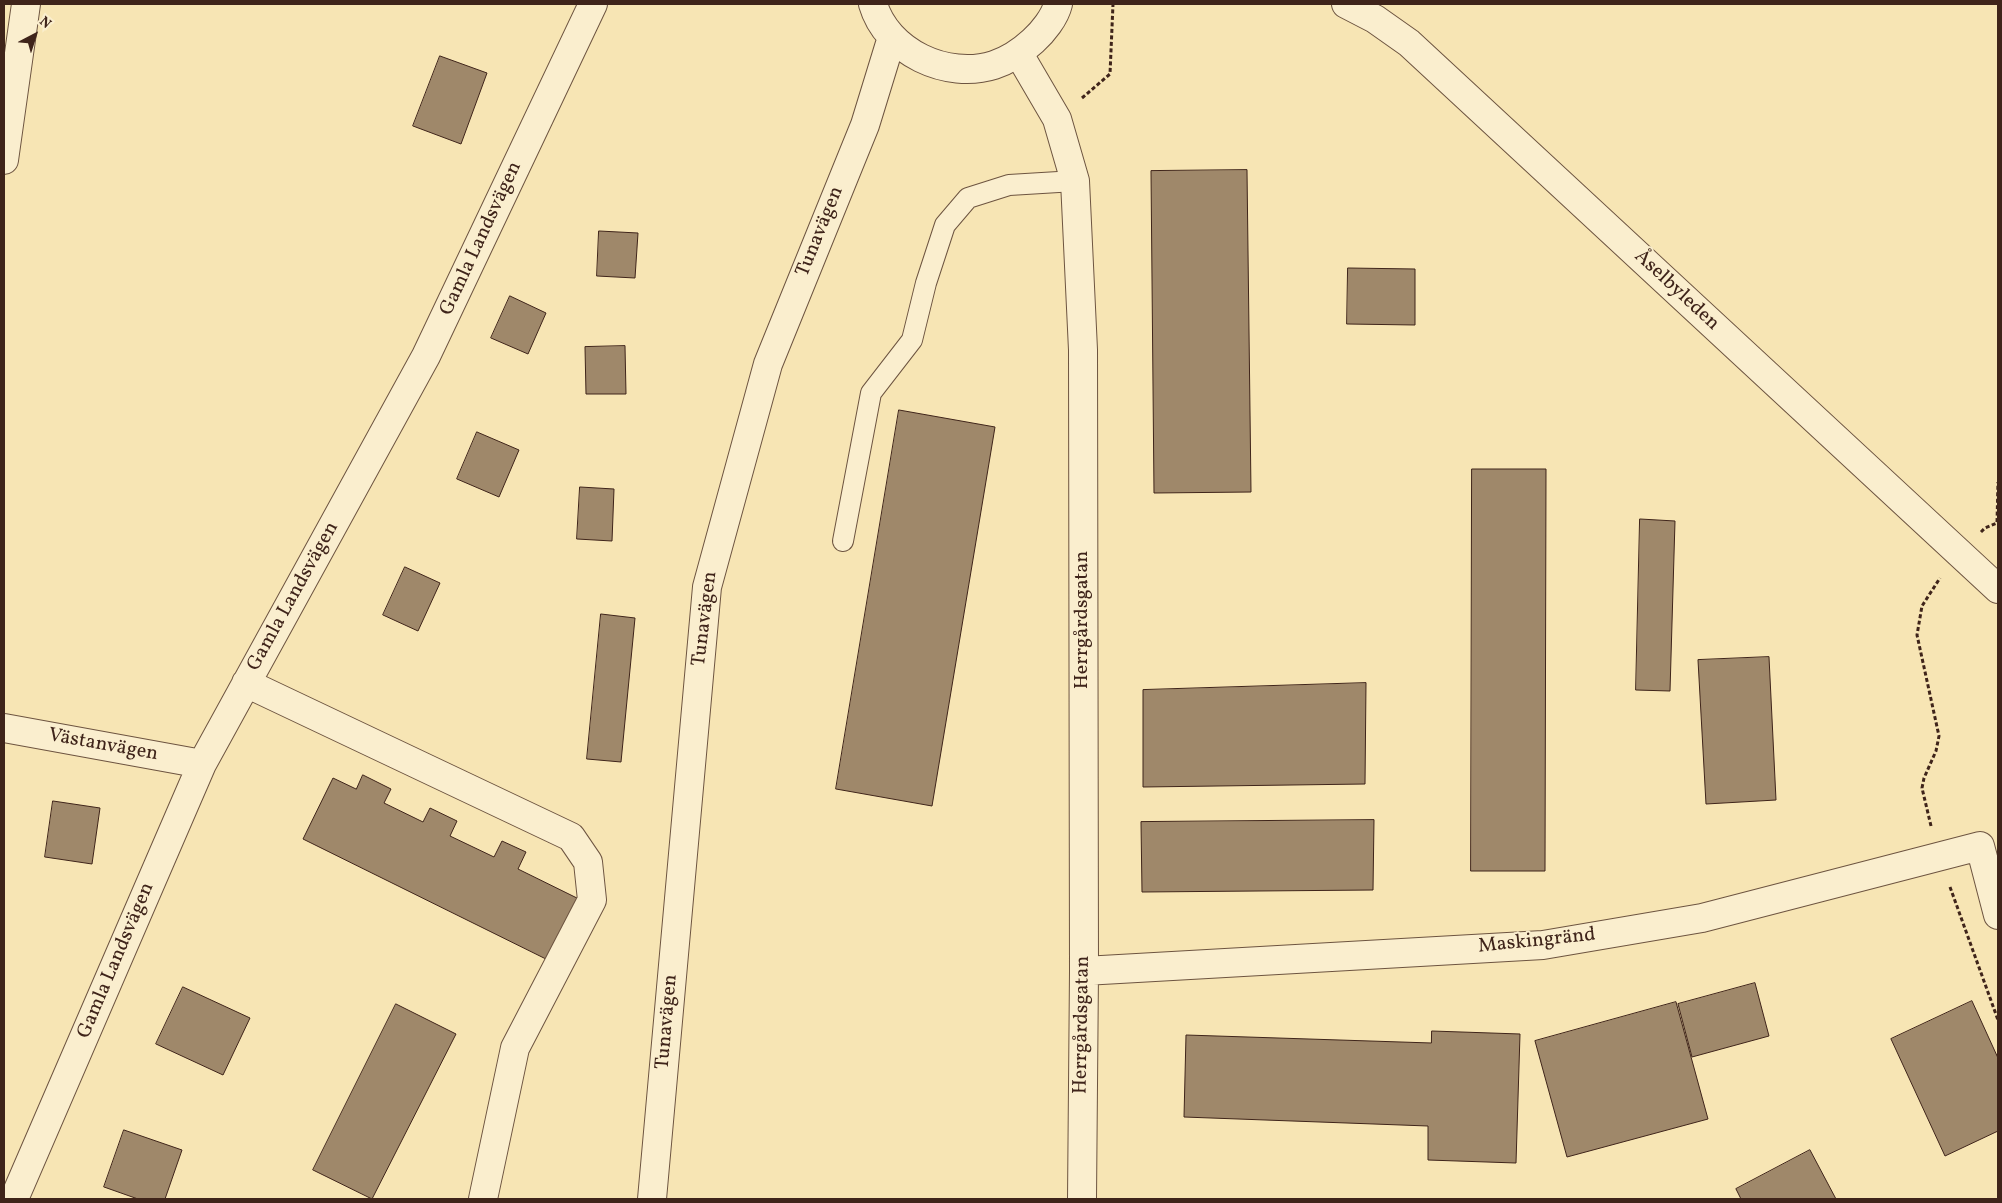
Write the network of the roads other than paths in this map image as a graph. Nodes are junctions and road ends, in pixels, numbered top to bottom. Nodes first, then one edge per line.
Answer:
1 (26, 4) edge
2 (593, 4) edge
3 (873, 4) edge
4 (1058, 4) edge
5 (1346, 4) edge
6 (892, 36) junction
7 (1018, 54) junction
8 (4, 160) edge
9 (1075, 181) junction
10 (843, 541) dead end
11 (1998, 589) edge
12 (246, 683) junction
13 (4, 728) edge
14 (202, 764) junction
15 (1998, 915) edge
16 (1084, 971) junction
17 (477, 1198) edge
18 (14, 1199) edge
19 (652, 1199) edge
20 (1082, 1199) edge

1 - 8 street
2 - 12 street, Gamla Landsvägen
3 - 6 street
4 - 7 street
5 - 11 street, Åselbyleden
6 - 7 street
6 - 19 street, Tunavägen
7 - 9 street, Herrgårdsgatan
9 - 10 lane
9 - 16 street, Herrgårdsgatan
12 - 14 street, Gamla Landsvägen
12 - 17 street
13 - 14 street, Västanvägen
14 - 18 street, Gamla Landsvägen
15 - 16 street, Maskingränd
16 - 20 street, Herrgårdsgatan

